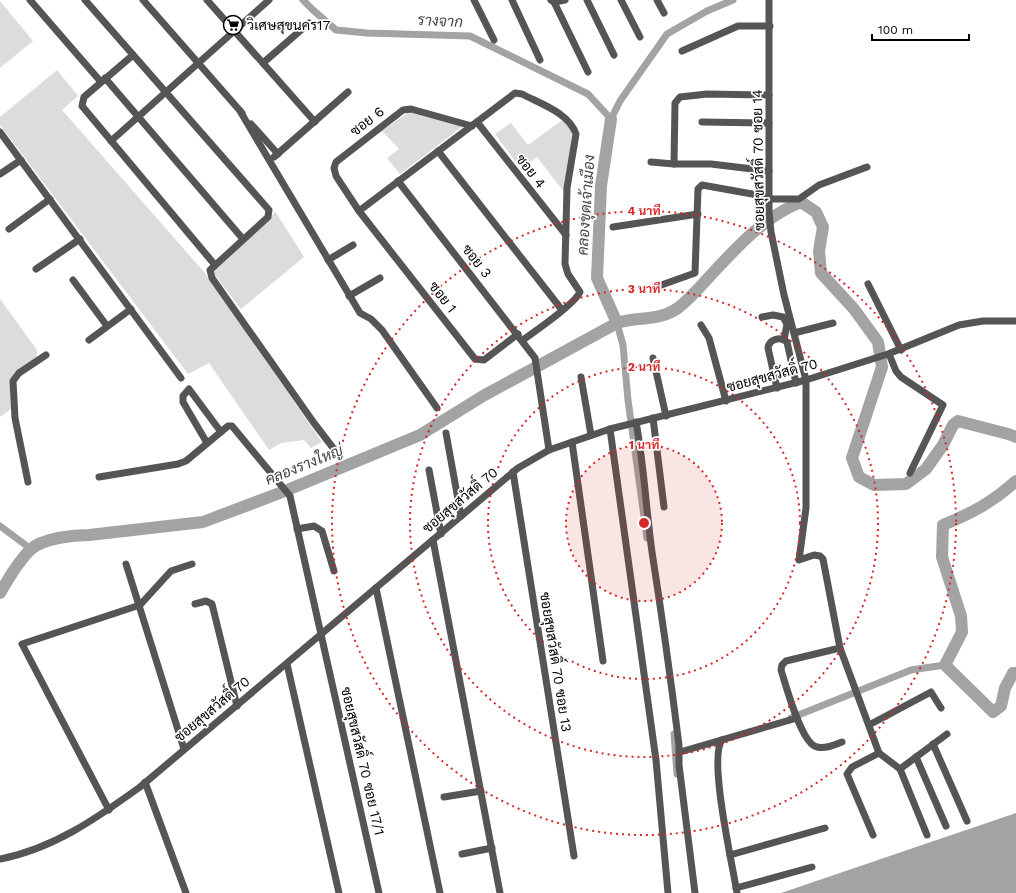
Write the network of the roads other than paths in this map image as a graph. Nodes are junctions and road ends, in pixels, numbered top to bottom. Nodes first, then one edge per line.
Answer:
1 (30, 0) edge
2 (85, 0) edge
3 (143, 0) edge
4 (207, 0) edge
5 (269, 0) edge
6 (474, 0) edge
7 (512, 0) edge
8 (565, 0) edge
9 (587, 0) edge
10 (621, 0) edge
11 (657, 0) edge
12 (553, 1) edge
13 (769, 3) edge
14 (664, 13) dead end
15 (309, 23) dead end
16 (770, 26) junction
17 (235, 32) junction
18 (640, 37) dead end
19 (494, 40) dead end
20 (682, 52) dead end
21 (132, 55) junction
22 (614, 56) dead end
23 (540, 60) dead end
24 (263, 63) junction
25 (199, 64) junction
26 (588, 72) dead end
27 (103, 80) junction
28 (348, 92) dead end
29 (166, 93) junction
30 (769, 95) junction
31 (240, 111) junction
32 (139, 117) junction
33 (315, 122) junction
34 (702, 122) dead end
35 (769, 123) junction
36 (474, 124) junction
37 (0, 132) edge
38 (111, 142) junction
39 (438, 151) junction
40 (278, 154) junction
41 (21, 160) junction
42 (270, 161) junction
43 (651, 162) dead end
44 (674, 164) junction
45 (867, 167) dead end
46 (769, 171) junction
47 (0, 174) edge
48 (398, 181) junction
49 (769, 198) junction
50 (50, 199) junction
51 (359, 211) junction
52 (698, 214) junction
53 (613, 227) dead end
54 (9, 229) dead end
55 (566, 235) junction
56 (80, 239) junction
57 (243, 240) junction
58 (353, 245) dead end
59 (328, 260) junction
60 (215, 264) junction
61 (36, 269) dead end
62 (380, 278) dead end
63 (73, 280) dead end
64 (868, 284) dead end
65 (653, 288) dead end
66 (349, 296) junction
67 (131, 309) junction
68 (562, 310) junction
69 (762, 317) dead end
70 (1016, 321) edge
71 (789, 323) junction
72 (833, 323) dead end
73 (701, 325) dead end
74 (107, 326) junction
75 (794, 333) junction
76 (518, 334) junction
77 (89, 340) dead end
78 (523, 340) junction
79 (784, 340) junction
80 (901, 350) junction
81 (888, 354) junction
82 (46, 355) dead end
83 (652, 358) dead end
84 (181, 378) dead end
85 (581, 378) dead end
86 (806, 380) junction
87 (796, 383) junction
88 (777, 388) junction
89 (726, 401) junction
90 (437, 408) dead end
91 (666, 416) junction
92 (653, 418) junction
93 (635, 422) junction
94 (610, 429) junction
95 (221, 432) junction
96 (446, 433) dead end
97 (591, 436) junction
98 (572, 442) junction
99 (207, 443) junction
100 (549, 450) junction
101 (340, 457) dead end
102 (430, 470) dead end
103 (513, 472) junction
104 (910, 473) dead end
105 (99, 477) dead end
106 (28, 482) dead end
107 (664, 507) dead end
108 (461, 516) junction
109 (297, 529) junction
110 (441, 534) junction
111 (433, 540) junction
112 (126, 564) dead end
113 (192, 564) dead end
114 (334, 571) dead end
115 (376, 588) junction
116 (195, 604) dead end
117 (140, 606) junction
118 (321, 635) junction
119 (840, 648) junction
120 (603, 661) dead end
121 (288, 664) junction
122 (237, 706) junction
123 (941, 708) dead end
124 (797, 718) junction
125 (869, 725) junction
126 (947, 734) dead end
127 (722, 740) junction
128 (842, 742) dead end
129 (933, 744) junction
130 (184, 749) junction
131 (680, 752) junction
132 (879, 753) junction
133 (916, 757) junction
134 (900, 769) junction
135 (145, 782) junction
136 (481, 791) junction
137 (444, 797) dead end
138 (109, 810) junction
139 (967, 821) dead end
140 (946, 826) dead end
141 (825, 828) dead end
142 (873, 835) dead end
143 (927, 835) dead end
144 (492, 848) junction
145 (462, 854) dead end
146 (730, 855) junction
147 (574, 856) dead end
148 (0, 859) edge
149 (812, 867) dead end
150 (737, 891) edge
151 (186, 893) edge
152 (339, 893) edge
153 (380, 893) edge
154 (440, 893) edge
155 (500, 893) edge
156 (668, 893) edge
157 (695, 893) edge

1 - 27 street
2 - 21 street
3 - 25 street
4 - 17 street
5 - 17 street
6 - 19 street
7 - 23 street
8 - 12 street
9 - 22 street
10 - 18 street
11 - 14 street
12 - 26 street
13 - 16 street, ซอยสุขสวัสดิ์ 70 ซอย 14
15 - 24 street
16 - 20 street
16 - 30 street, ซอยสุขสวัสดิ์ 70 ซอย 14
17 - 24 street
17 - 25 street
21 - 27 street
21 - 29 street
24 - 33 street
25 - 29 street
25 - 31 street
27 - 32 street
27 - 38 street
28 - 33 street
29 - 32 street
29 - 57 street
30 - 35 street, ซอยสุขสวัสดิ์ 70 ซอย 14
30 - 44 street
31 - 40 street
31 - 42 street
32 - 38 street
32 - 57 street
33 - 40 street
34 - 35 street
35 - 46 street, ซอยสุขสวัสดิ์ 70 ซอย 14
36 - 39 street
36 - 51 street, ซอย 6
36 - 55 street, ซอย 4
36 - 55 street
37 - 41 street
38 - 60 street
39 - 48 street
39 - 68 street
40 - 42 street
41 - 47 street
41 - 50 street
42 - 59 street
43 - 44 street
44 - 46 street
45 - 49 street
46 - 49 street, ซอยสุขสวัสดิ์ 70 ซอย 14
48 - 51 street
48 - 76 street, ซอย 3
49 - 52 street
49 - 71 street, ซอยสุขสวัสดิ์ 70 ซอย 14
50 - 54 street
50 - 56 street
51 - 76 street, ซอย 1
52 - 53 street
52 - 65 street
55 - 68 street
56 - 61 street
56 - 67 street
57 - 60 street
58 - 59 street
59 - 66 street
60 - 101 street
62 - 66 street
63 - 74 street
64 - 80 street
66 - 90 street
67 - 74 street
67 - 84 street
68 - 78 street
69 - 71 street
70 - 80 street, ซอยสุขสวัสดิ์ 70
71 - 75 street, ซอยสุขสวัสดิ์ 70 ซอย 14
71 - 79 street
72 - 75 street
73 - 89 street
74 - 77 street
75 - 86 street, ซอยสุขสวัสดิ์ 70 ซอย 14
76 - 78 street, ซอย 3
78 - 100 street, ซอย 3
79 - 87 street
79 - 88 street
80 - 81 street, ซอยสุขสวัสดิ์ 70
81 - 86 street, ซอยสุขสวัสดิ์ 70
81 - 104 street
82 - 106 street
83 - 91 street
85 - 97 street
86 - 87 street, ซอยสุขสวัสดิ์ 70
86 - 119 street, ซอยสุขสวัสดิ์ 70 ซอย 14
87 - 88 street, ซอยสุขสวัสดิ์ 70
88 - 89 street, ซอยสุขสวัสดิ์ 70
89 - 91 street, ซอยสุขสวัสดิ์ 70
91 - 92 street, ซอยสุขสวัสดิ์ 70
92 - 93 street, ซอยสุขสวัสดิ์ 70
92 - 107 street
93 - 94 street, ซอยสุขสวัสดิ์ 70
93 - 131 street
94 - 97 street, ซอยสุขสวัสดิ์ 70
94 - 156 street
95 - 99 street
95 - 99 street
95 - 109 street, ซอยสุขสวัสดิ์ 70 ซอย 17/1
96 - 108 street
97 - 98 street, ซอยสุขสวัสดิ์ 70
98 - 100 street, ซอยสุขสวัสดิ์ 70
98 - 120 street
99 - 105 street
100 - 103 street, ซอยสุขสวัสดิ์ 70
102 - 110 street
103 - 108 street, ซอยสุขสวัสดิ์ 70
103 - 147 street, ซอยสุขสวัสดิ์ 70 ซอย 13
108 - 110 street, ซอยสุขสวัสดิ์ 70
109 - 114 street
109 - 118 street, ซอยสุขสวัสดิ์ 70 ซอย 17/1
110 - 111 street, ซอยสุขสวัสดิ์ 70
111 - 115 street, ซอยสุขสวัสดิ์ 70
111 - 136 street
112 - 117 street
113 - 117 street
115 - 118 street, ซอยสุขสวัสดิ์ 70
115 - 154 street
116 - 122 street
117 - 130 street
117 - 138 street
118 - 121 street, ซอยสุขสวัสดิ์ 70
118 - 153 street, ซอยสุขสวัสดิ์ 70 ซอย 17/1
119 - 124 street
119 - 125 street
121 - 122 street, ซอยสุขสวัสดิ์ 70
121 - 152 street
122 - 130 street, ซอยสุขสวัสดิ์ 70
123 - 125 street
124 - 127 street
124 - 128 street
125 - 132 street
126 - 129 street
127 - 131 street
127 - 146 street
129 - 133 street
129 - 139 street
130 - 135 street, ซอยสุขสวัสดิ์ 70
131 - 157 street
132 - 134 street
132 - 142 street
133 - 134 street
133 - 140 street
134 - 143 street
135 - 138 street, ซอยสุขสวัสดิ์ 70
135 - 151 street
136 - 137 street
136 - 144 street
138 - 148 street, ซอยสุขสวัสดิ์ 70
141 - 146 street
144 - 145 street
144 - 155 street
146 - 150 street
149 - 150 street

